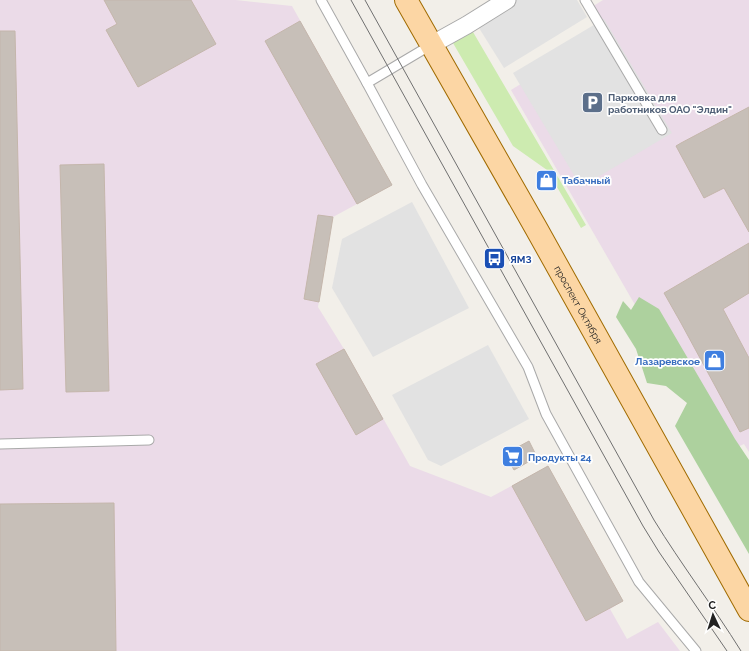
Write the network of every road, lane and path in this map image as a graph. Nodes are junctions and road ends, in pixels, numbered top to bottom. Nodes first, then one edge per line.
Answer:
1 (321, 0) edge
2 (406, 0) edge
3 (507, 0) edge
4 (585, 0) edge
5 (431, 45) junction
6 (367, 83) junction
7 (662, 130) dead end
8 (149, 440) dead end
9 (0, 444) edge
10 (749, 610) edge
11 (696, 651) edge

1 - 6 lane
2 - 5 main road, проспект Октября
3 - 5 street
4 - 7 lane
5 - 6 lane
5 - 10 main road, проспект Октября
6 - 11 lane
8 - 9 lane

